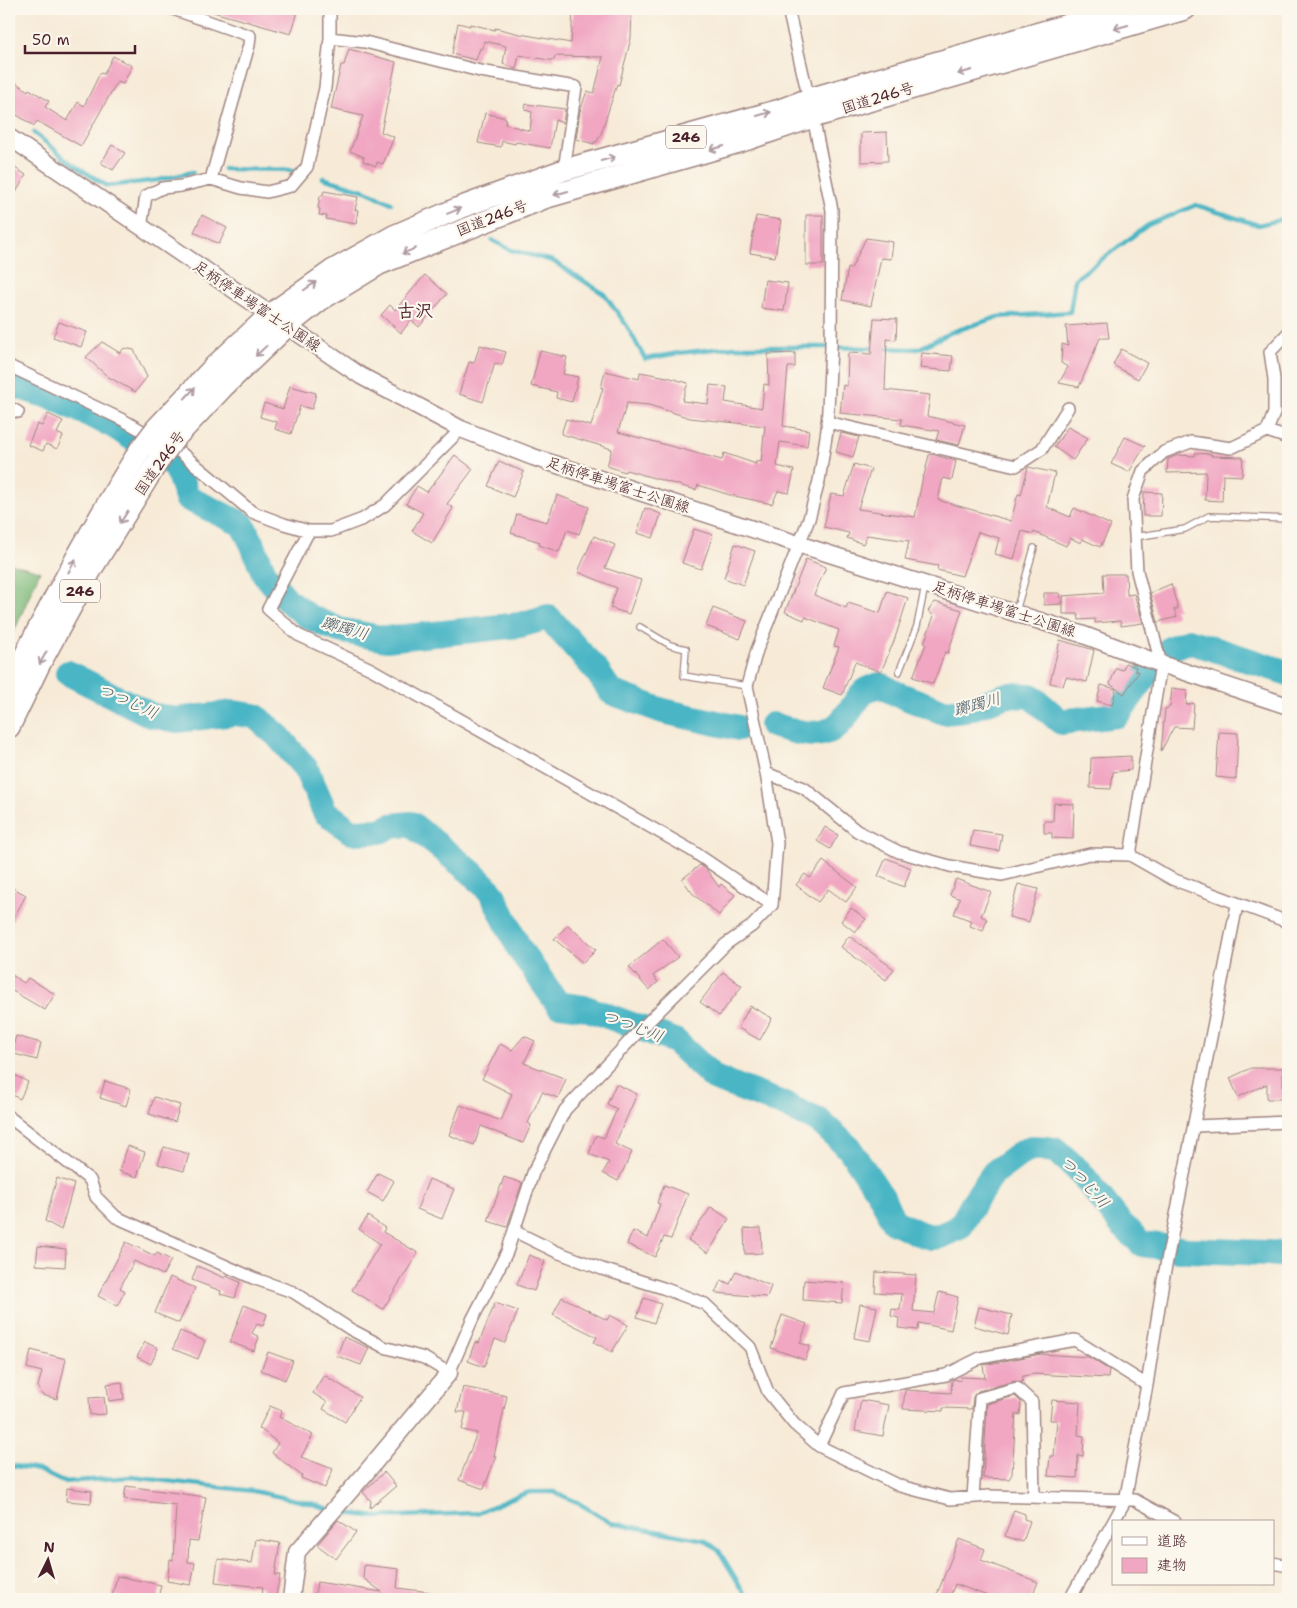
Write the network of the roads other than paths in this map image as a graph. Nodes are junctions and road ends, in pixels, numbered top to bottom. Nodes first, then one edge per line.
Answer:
1 (173, 9) edge
2 (328, 9) edge
3 (788, 9) edge
4 (1123, 9) edge
5 (1184, 9) edge
6 (330, 38) junction
7 (811, 108) junction
8 (9, 137) edge
9 (564, 170) junction
10 (211, 179) junction
11 (141, 228) junction
12 (279, 320) junction
13 (1288, 332) edge
14 (9, 366) edge
15 (1068, 408) dead end
16 (827, 422) junction
17 (461, 428) junction
18 (1267, 431) junction
19 (165, 434) junction
20 (1288, 438) edge
21 (1288, 519) edge
22 (309, 531) junction
23 (1135, 537) junction
24 (798, 544) junction
25 (1034, 548) dead end
26 (925, 584) junction
27 (1016, 613) junction
28 (640, 627) dead end
29 (1161, 664) junction
30 (899, 672) dead end
31 (747, 686) junction
32 (9, 687) edge
33 (1288, 706) edge
34 (9, 726) edge
35 (766, 773) junction
36 (1130, 856) junction
37 (772, 905) junction
38 (1237, 905) junction
39 (1288, 922) edge
40 (9, 1117) edge
41 (1288, 1122) edge
42 (1195, 1126) junction
43 (514, 1232) junction
44 (450, 1373) junction
45 (1147, 1385) junction
46 (819, 1446) junction
47 (974, 1497) junction
48 (1034, 1498) junction
49 (1125, 1500) junction
50 (1114, 1520) edge
51 (1171, 1520) edge
52 (1112, 1523) edge
53 (1274, 1563) edge
54 (1288, 1566) edge
55 (291, 1599) edge
56 (1070, 1599) edge

1 - 10 street
2 - 6 street
3 - 7 street
4 - 7 highway, 国道246号 / 246
5 -> 7 highway, 国道246号 / 246
6 - 9 street
6 - 10 street
9 -> 7 highway, 国道246号 / 246
7 -> 12 highway, 国道246号 / 246
7 - 16 street
8 - 11 main road, 足柄停車場富士公園線
12 -> 9 highway, 国道246号 / 246
10 - 11 street
11 - 12 main road, 足柄停車場富士公園線
12 - 17 main road, 足柄停車場富士公園線
12 - 19 highway, 国道246号 / 246
13 - 18 street
14 - 22 street
15 - 16 street
16 - 24 street
17 - 22 street
17 - 24 main road, 足柄停車場富士公園線
18 - 20 street
18 - 23 street
32 -> 19 highway, 国道246号 / 246, bridge
19 -> 34 highway, 国道246号 / 246, bridge
21 - 23 lane
22 - 37 street
23 - 29 street
24 - 26 main road, 足柄停車場富士公園線
24 - 31 street
25 - 27 lane
26 - 27 main road, 足柄停車場富士公園線
26 - 30 lane
27 - 29 main road, 足柄停車場富士公園線
28 - 31 lane
29 - 33 main road, 足柄停車場富士公園線
29 - 36 street
31 - 35 street
35 - 36 street
35 - 37 street
36 - 38 street
37 - 43 street
38 - 39 street
38 - 42 street
40 - 44 street
41 - 42 street
42 - 45 street
43 - 44 street
43 - 46 street
44 - 55 main road
45 - 46 street
45 - 49 street
46 - 47 street
47 - 48 street
47 - 48 street
48 - 49 street
49 - 50 street
49 - 51 street
52 - 56 street
53 - 54 street

